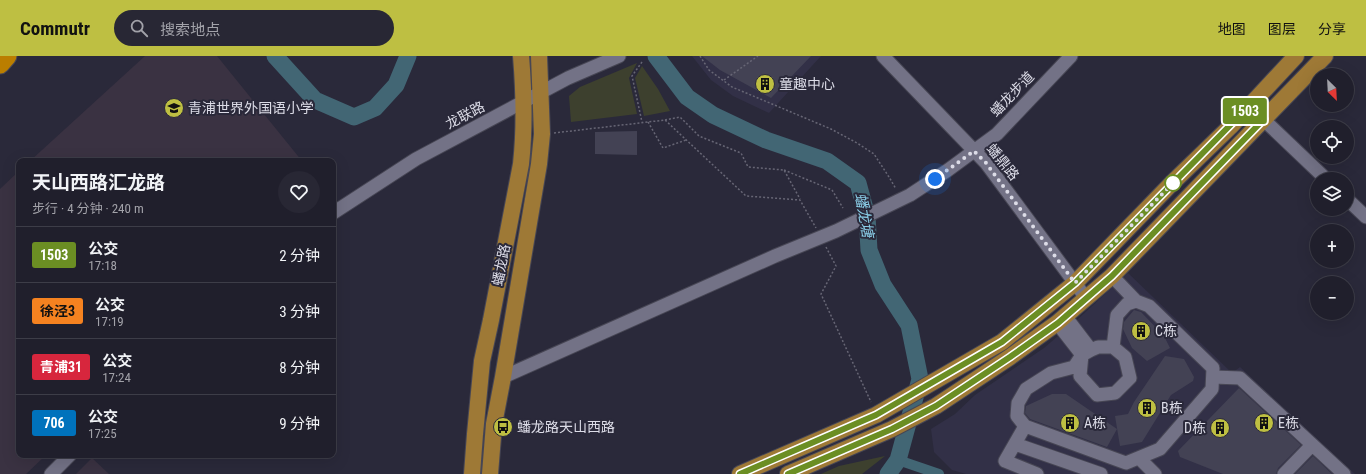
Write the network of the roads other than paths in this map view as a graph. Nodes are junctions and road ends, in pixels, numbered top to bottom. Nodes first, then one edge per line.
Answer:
1 (7, 56) edge
2 (521, 56) edge
3 (539, 56) edge
4 (619, 56) edge
5 (1071, 56) edge
6 (1296, 56) edge
7 (1326, 56) edge
8 (888, 58) edge
9 (0, 64) edge
10 (541, 92) junction
11 (524, 101) junction
12 (1251, 104) junction
13 (1264, 119) junction
14 (974, 151) junction
15 (1319, 172) edge
16 (1354, 206) edge
17 (336, 211) edge
18 (1366, 217) edge
19 (1112, 276) junction
20 (1075, 283) junction
21 (1086, 298) junction
22 (1136, 301) junction
23 (1061, 319) junction
24 (1114, 347) junction
25 (1087, 352) junction
26 (503, 377) junction
27 (1213, 377) junction
28 (1025, 426) junction
29 (1015, 444) junction
30 (1312, 444) junction
31 (67, 458) edge
32 (1139, 458) junction
33 (1124, 469) edge
34 (51, 474) edge
35 (472, 474) edge
36 (490, 474) edge
37 (740, 474) edge
38 (788, 474) edge
39 (1037, 474) edge
40 (1101, 474) edge
41 (1154, 474) edge
42 (1284, 474) edge
43 (1344, 474) edge

1 - 9 highway
2 - 11 main road, 蟠龙路
3 - 10 main road, 蟠龙路
4 - 10 street, 龙联路
5 - 14 street, 蟠龙步道
6 - 12 main road
7 - 13 main road
8 - 14 street, 蟠鼎路
10 - 11 street, 龙联路
10 - 26 main road, 蟠龙路
11 - 17 street, 龙联路
11 - 35 main road, 蟠龙路
12 - 13 street
12 - 20 main road
13 - 15 street
13 - 19 main road
14 - 20 street, 蟠鼎路
14 - 26 street, 蟠龙步道
16 - 18 street
19 - 21 main road
19 - 22 street
20 - 21 street, 蟠鼎路
20 - 37 main road
21 - 23 main road
22 - 24 street
22 - 27 street
23 - 25 street
23 - 38 main road
24 - 25 street
24 - 25 street
25 - 28 street
26 - 36 main road, 蟠龙路
27 - 30 street
27 - 32 street
28 - 29 street
28 - 33 street
29 - 39 street
29 - 40 street
30 - 42 street
30 - 43 street
31 - 34 street
32 - 33 street
32 - 41 street

